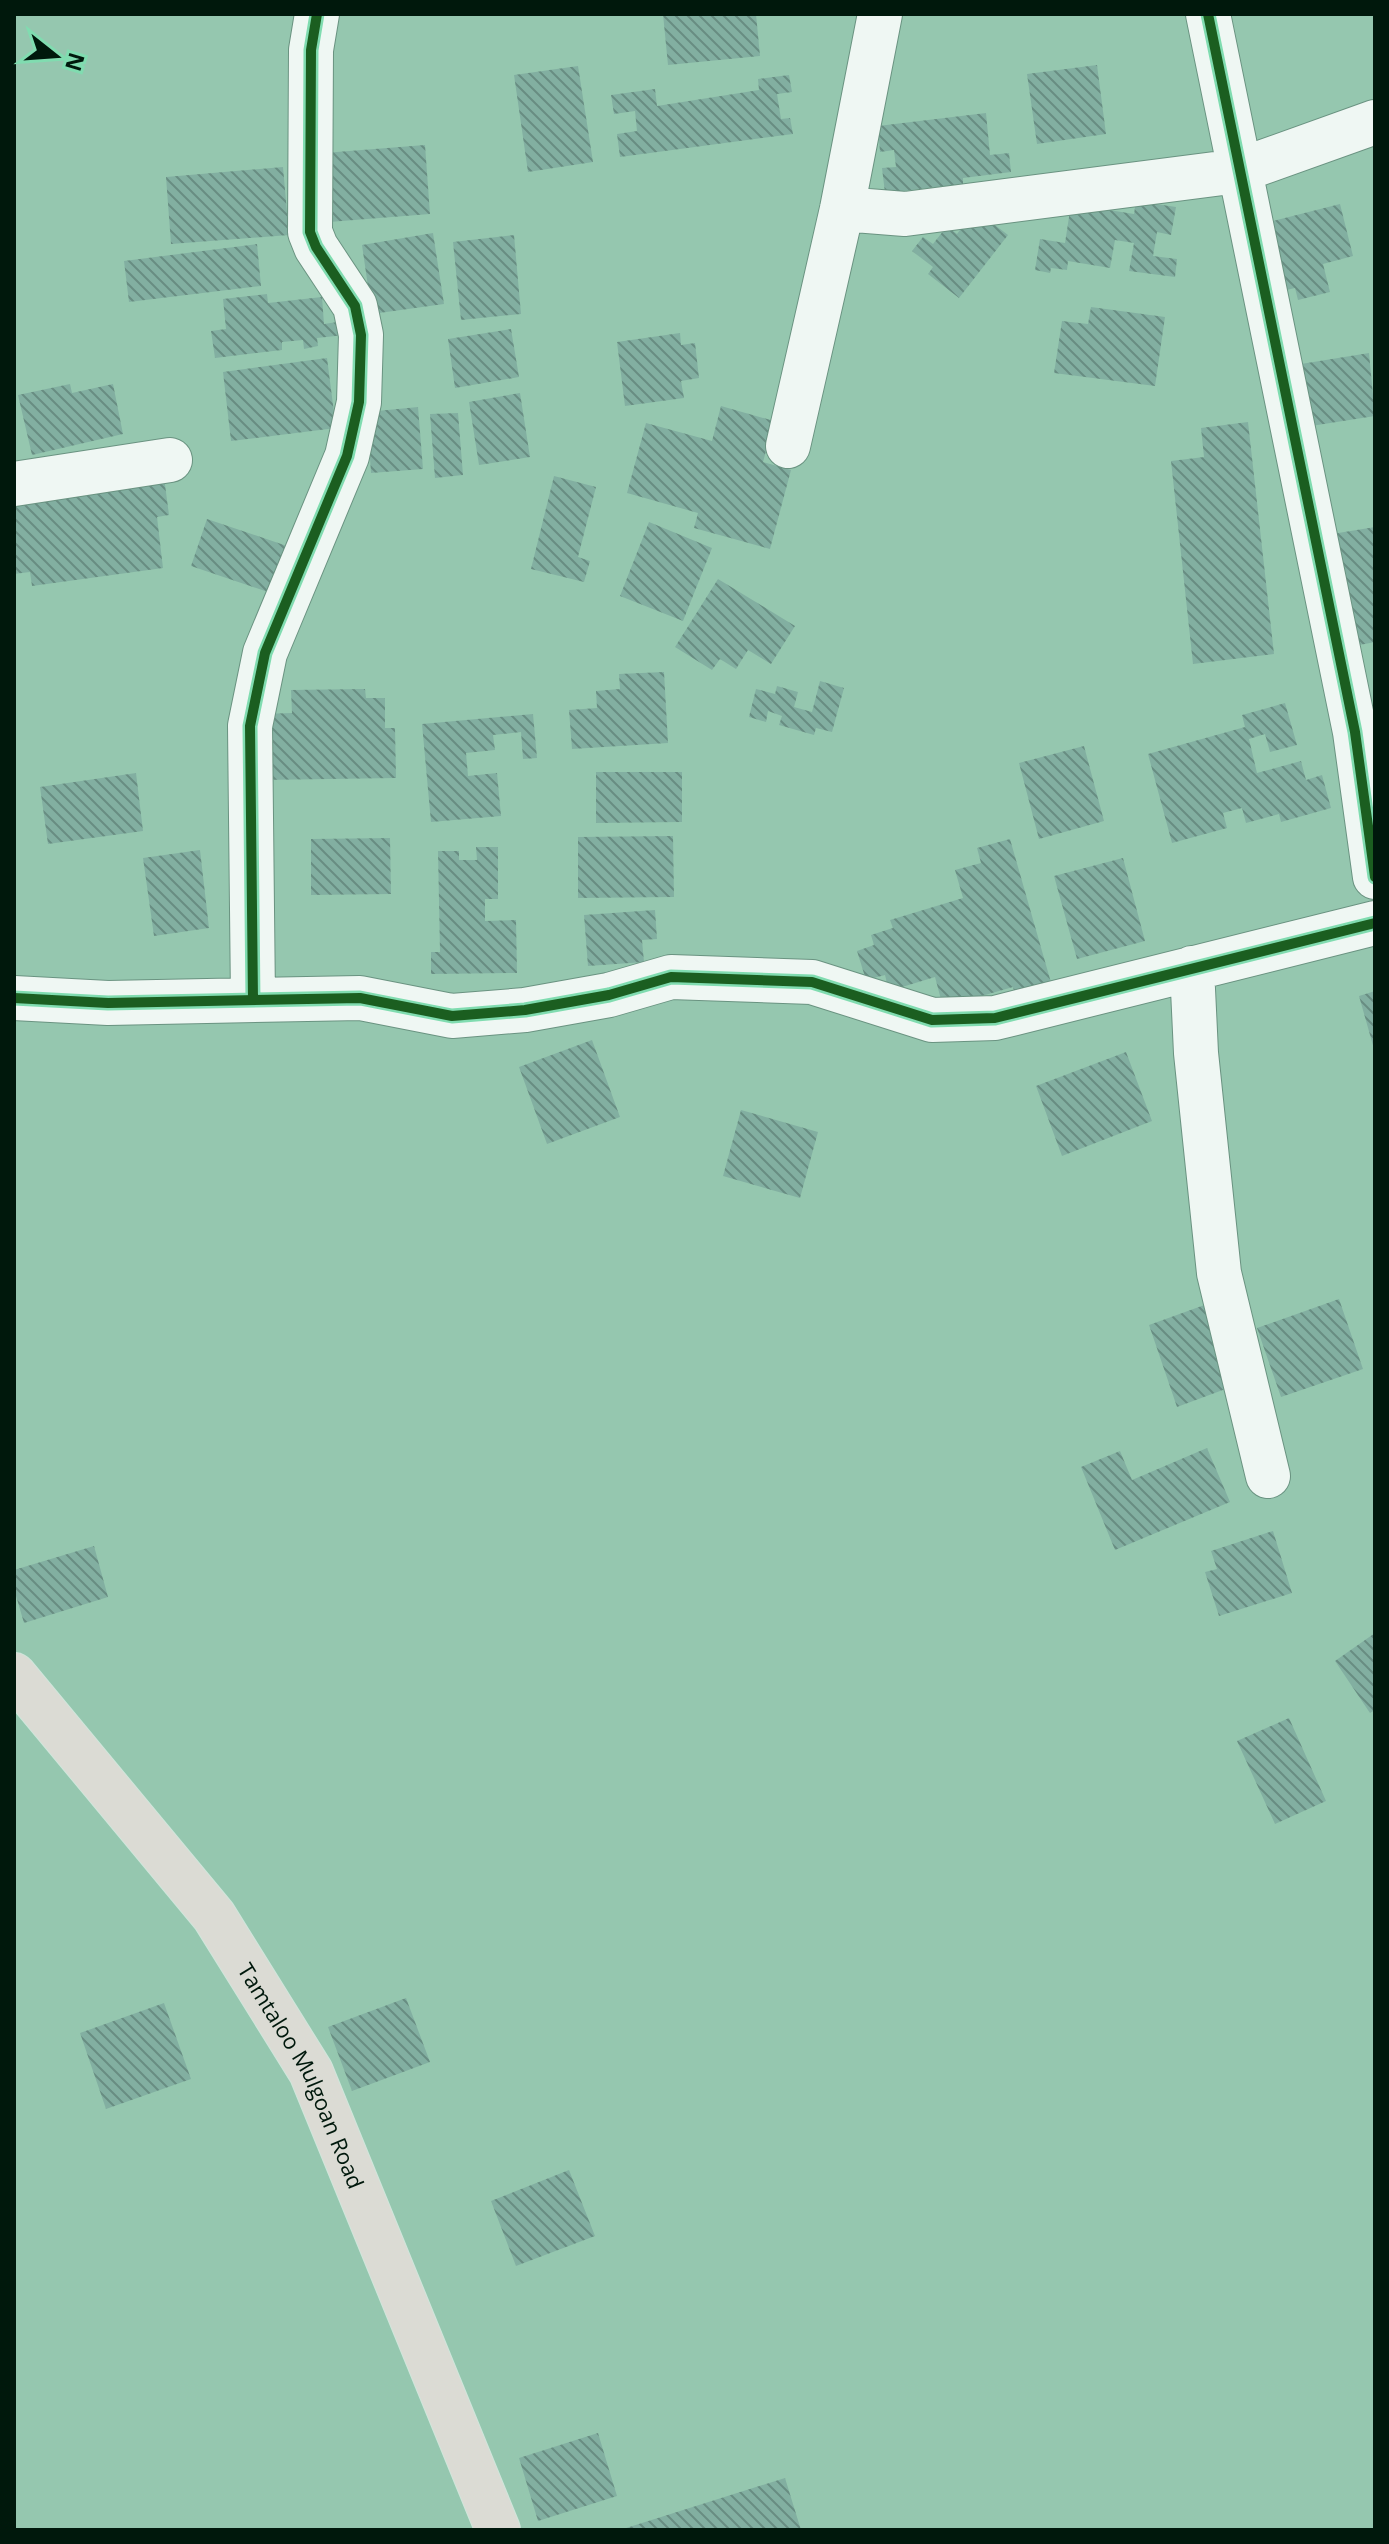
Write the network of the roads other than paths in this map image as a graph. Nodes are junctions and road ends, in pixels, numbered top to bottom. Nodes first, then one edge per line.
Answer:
1 (317, 14) edge
2 (880, 14) edge
3 (1208, 14) edge
4 (1375, 122) edge
5 (1238, 171) junction
6 (842, 209) junction
7 (788, 446) dead end
8 (170, 460) dead end
9 (14, 484) edge
10 (1375, 877) edge
11 (1375, 923) edge
12 (1192, 968) junction
13 (14, 998) edge
14 (253, 1000) junction
15 (1268, 1476) dead end
16 (14, 1675) edge
17 (498, 2530) edge

1 - 14 street
2 - 6 street
3 - 5 street
4 - 5 street
5 - 6 street
5 - 10 street
6 - 7 street
8 - 9 street
11 - 12 street
12 - 14 street
12 - 15 street
13 - 14 street
16 - 17 main road, Tamtaloo Mulgoan Road

